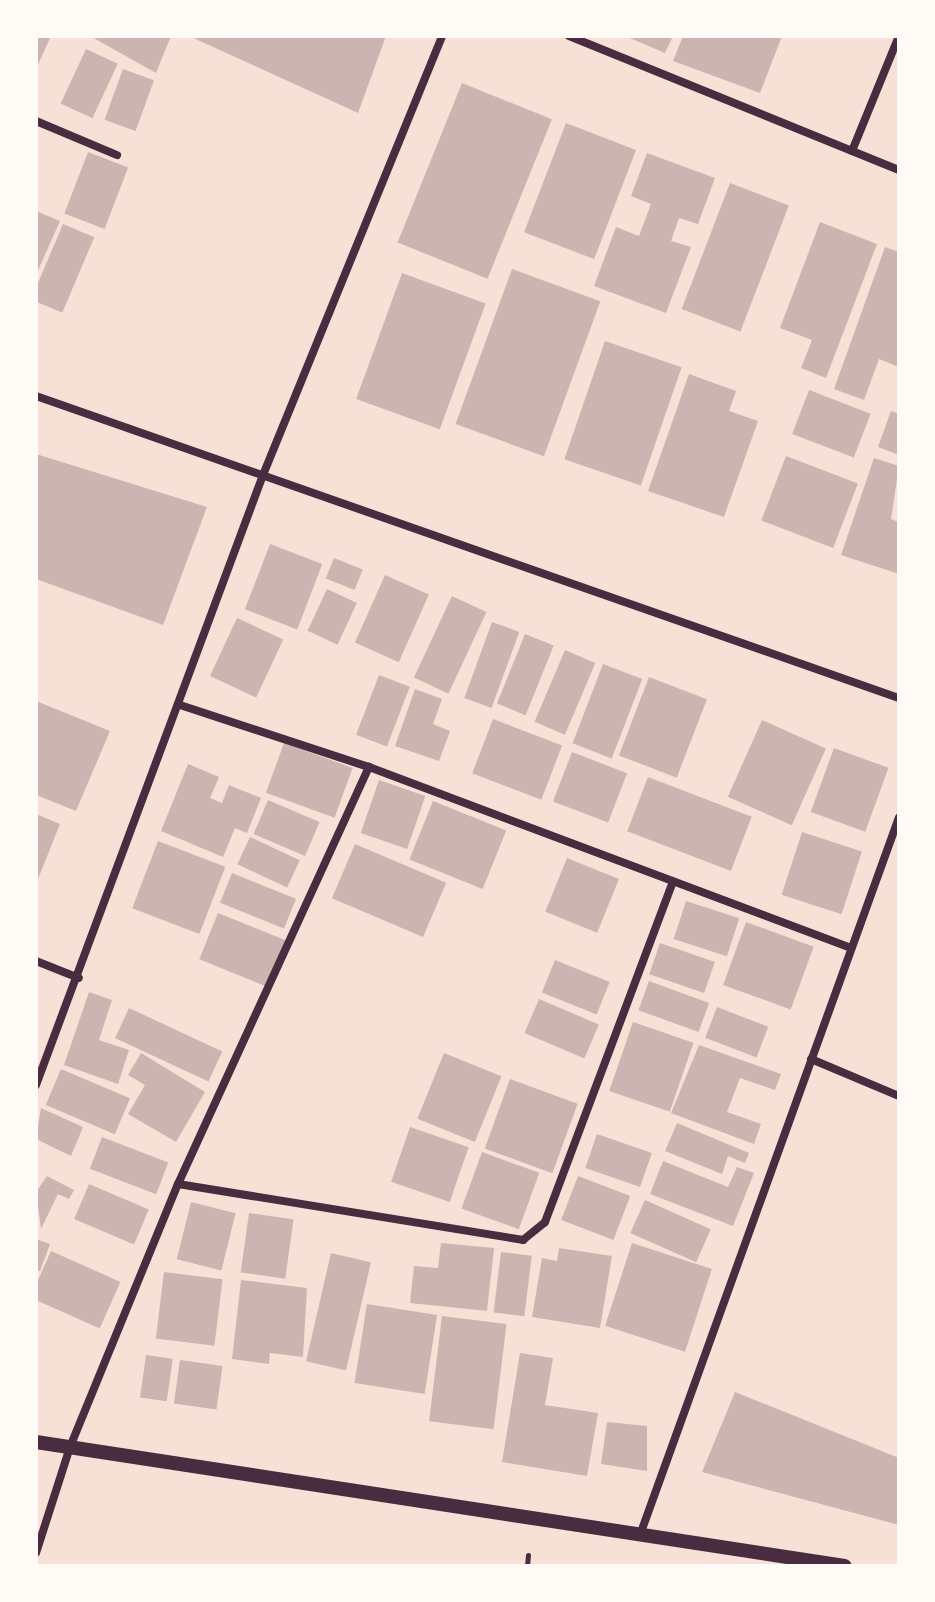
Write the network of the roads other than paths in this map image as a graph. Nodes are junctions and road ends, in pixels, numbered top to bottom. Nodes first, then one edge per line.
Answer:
1 (442, 36) edge
2 (569, 36) edge
3 (899, 36) edge
4 (36, 121) edge
5 (852, 151) junction
6 (117, 155) dead end
7 (899, 170) edge
8 (36, 396) edge
9 (263, 475) junction
10 (899, 698) edge
11 (180, 705) junction
12 (369, 767) junction
13 (899, 817) edge
14 (673, 881) junction
15 (851, 948) junction
16 (36, 961) edge
17 (79, 978) junction
18 (811, 1059) junction
19 (36, 1085) edge
20 (899, 1096) edge
21 (178, 1184) junction
22 (36, 1442) edge
23 (70, 1447) junction
24 (640, 1535) junction
25 (36, 1553) edge
26 (845, 1566) edge

1 - 9 street
2 - 5 street
3 - 5 street
4 - 6 street
5 - 7 street
8 - 9 street
9 - 10 street
9 - 11 street
11 - 12 street
11 - 17 street
12 - 14 street
12 - 21 street
13 - 15 street
14 - 15 street
14 - 21 street
15 - 18 street
16 - 17 street
17 - 19 street
18 - 20 street
18 - 24 street
21 - 23 street
22 - 23 street
23 - 24 street
23 - 25 street
24 - 26 street

